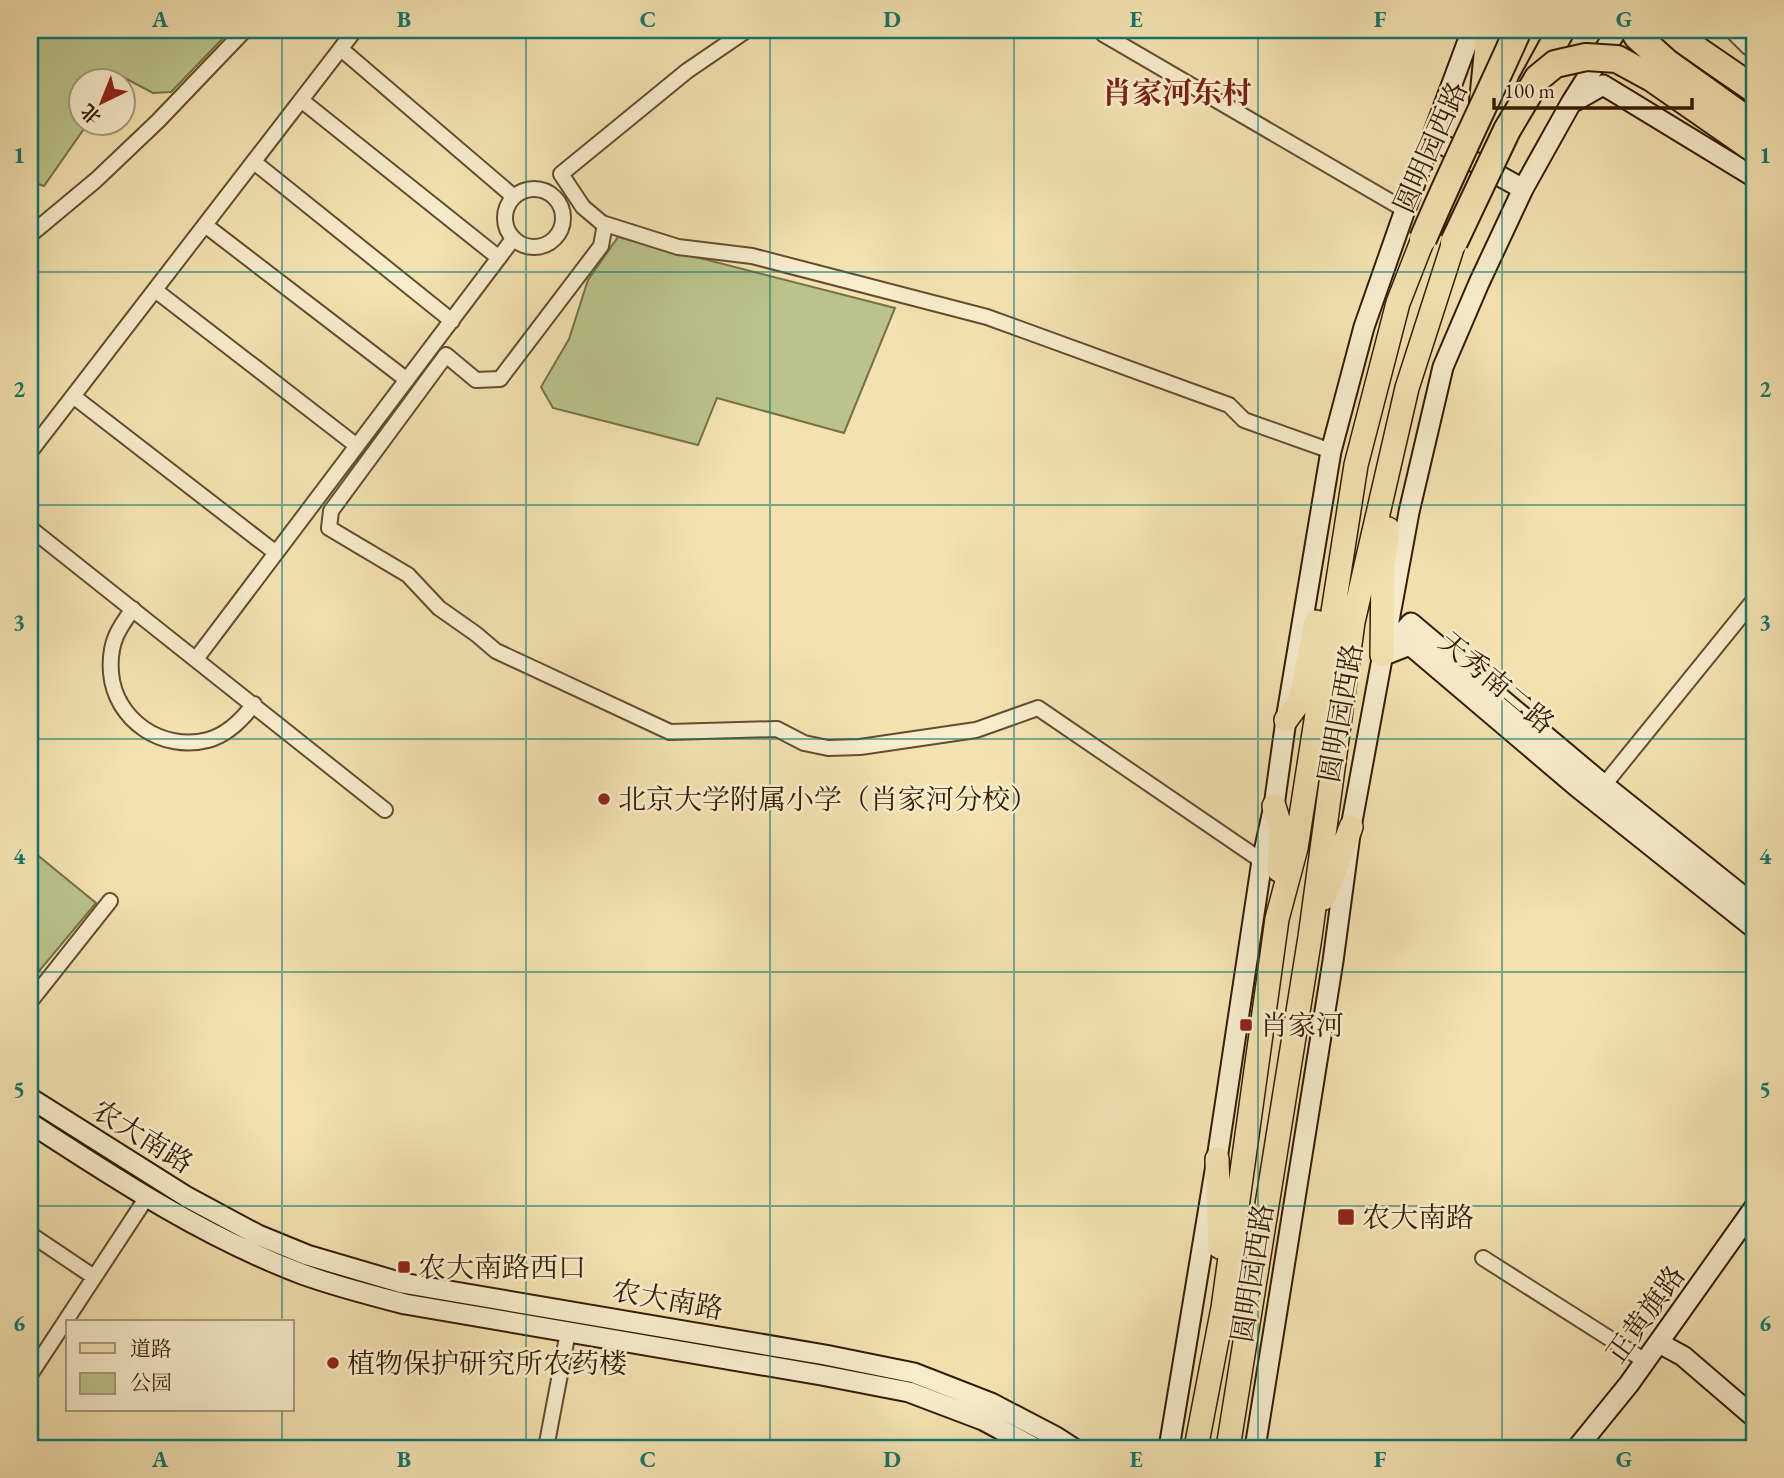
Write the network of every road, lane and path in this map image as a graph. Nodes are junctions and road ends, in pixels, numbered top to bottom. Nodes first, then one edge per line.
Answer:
1 (245, 30) edge
2 (747, 30) edge
3 (1472, 30) edge
4 (1490, 30) edge
5 (1518, 30) edge
6 (1561, 30) edge
7 (1634, 30) edge
8 (1668, 30) edge
9 (1731, 30) edge
10 (352, 31) edge
11 (1103, 34) dead end
12 (1610, 34) edge
13 (341, 49) junction
14 (1754, 51) edge
15 (1754, 89) edge
16 (301, 100) junction
17 (1571, 103) junction
18 (1482, 111) junction
19 (1754, 125) edge
20 (1507, 130) junction
21 (1433, 139) junction
22 (1754, 149) edge
23 (254, 162) junction
24 (561, 174) junction
25 (1754, 177) edge
26 (1523, 189) junction
27 (549, 193) junction
28 (514, 197) junction
29 (1405, 210) junction
30 (605, 224) junction
31 (205, 225) junction
32 (30, 235) edge
33 (513, 239) junction
34 (1423, 239) joint
35 (1454, 242) joint
36 (499, 258) junction
37 (155, 290) junction
38 (452, 321) junction
39 (407, 380) junction
40 (1407, 388) junction
41 (72, 396) junction
42 (357, 446) junction
43 (1331, 451) junction
44 (30, 452) edge
45 (30, 528) edge
46 (276, 553) junction
47 (1341, 555) junction
48 (1754, 600) edge
49 (133, 609) junction
50 (1382, 655) junction
51 (196, 659) junction
52 (254, 704) junction
53 (1286, 720) junction
54 (1604, 785) junction
55 (1274, 806) junction
56 (385, 810) dead end
57 (1351, 827) junction
58 (1262, 861) junction
59 (110, 901) dead end
60 (1754, 905) edge
61 (1277, 919) junction
62 (1754, 928) edge
63 (1310, 937) junction
64 (30, 1002) edge
65 (30, 1098) edge
66 (30, 1123) edge
67 (1217, 1159) junction
68 (147, 1196) junction
69 (1754, 1208) edge
70 (30, 1234) edge
71 (1483, 1258) dead end
72 (94, 1277) junction
73 (1223, 1308) junction
74 (568, 1332) junction
75 (1659, 1343) junction
76 (1645, 1361) junction
77 (30, 1375) edge
78 (1754, 1418) edge
79 (546, 1448) edge
80 (1035, 1448) edge
81 (1073, 1448) edge
82 (1169, 1448) edge
83 (1196, 1448) edge
84 (1228, 1448) edge
85 (1255, 1448) edge
86 (1577, 1448) edge

1 - 32 street
2 - 24 street
3 - 21 street, 圆明园西路
4 - 18 highway, bridge
5 - 18 highway, 圆明园西路, bridge
6 - 20 highway, 圆明园西路, bridge
7 - 19 highway, bridge
8 - 15 highway
9 - 14 street
10 - 13 street
11 - 29 street
12 - 17 street, 圆明园西路
13 - 16 street
13 - 28 street
16 - 23 street
16 - 36 street
17 - 25 street
17 - 26 street, 圆明园西路
18 - 34 highway, 圆明园西路, bridge
20 - 22 highway, bridge
20 - 35 highway, 圆明园西路, bridge
21 - 26 street
21 - 29 street, 圆明园西路
23 - 31 street
23 - 38 street
24 - 27 street
24 - 30 street
26 - 50 street, 圆明园西路
27 - 28 street
27 - 33 street
28 - 33 street
29 - 43 street, 圆明园西路
30 - 43 street
30 - 58 street
31 - 37 street
31 - 39 street
33 - 36 street
34 - 47 main road, 圆明园西路
35 - 40 main road, 圆明园西路
36 - 38 street
37 - 41 street
37 - 42 street
38 - 39 street
39 - 42 street
40 - 50 main road
40 - 63 main road, 圆明园西路
41 - 44 street
41 - 46 street
42 - 46 street
43 - 53 street, 圆明园西路
45 - 49 street
46 - 51 street
47 - 53 main road
47 - 61 main road, 圆明园西路
48 - 54 street
49 - 51 street
49 - 52 street
50 - 54 street, 天秀南二路
50 - 57 street, 圆明园西路
50 - 62 street, 天秀南二路
51 - 52 street
52 - 56 street
53 - 55 street, 圆明园西路
54 - 60 street, 天秀南二路
55 - 58 street, 圆明园西路
55 - 61 main road
57 - 63 main road
57 - 85 street, 圆明园西路
58 - 67 street, 圆明园西路
59 - 64 street
61 - 73 main road, 圆明园西路
63 - 84 main road, 圆明园西路
65 - 81 street, 农大南路
66 - 68 street, 农大南路
67 - 73 main road
67 - 82 street, 圆明园西路
68 - 72 street
68 - 74 street, 农大南路
69 - 75 street, 正黄旗路
70 - 72 street
71 - 76 street
72 - 77 street
73 - 83 main road, 圆明园西路
74 - 79 street
74 - 80 street, 农大南路
75 - 76 street, 正黄旗路
75 - 78 street
76 - 86 street, 正黄旗路

